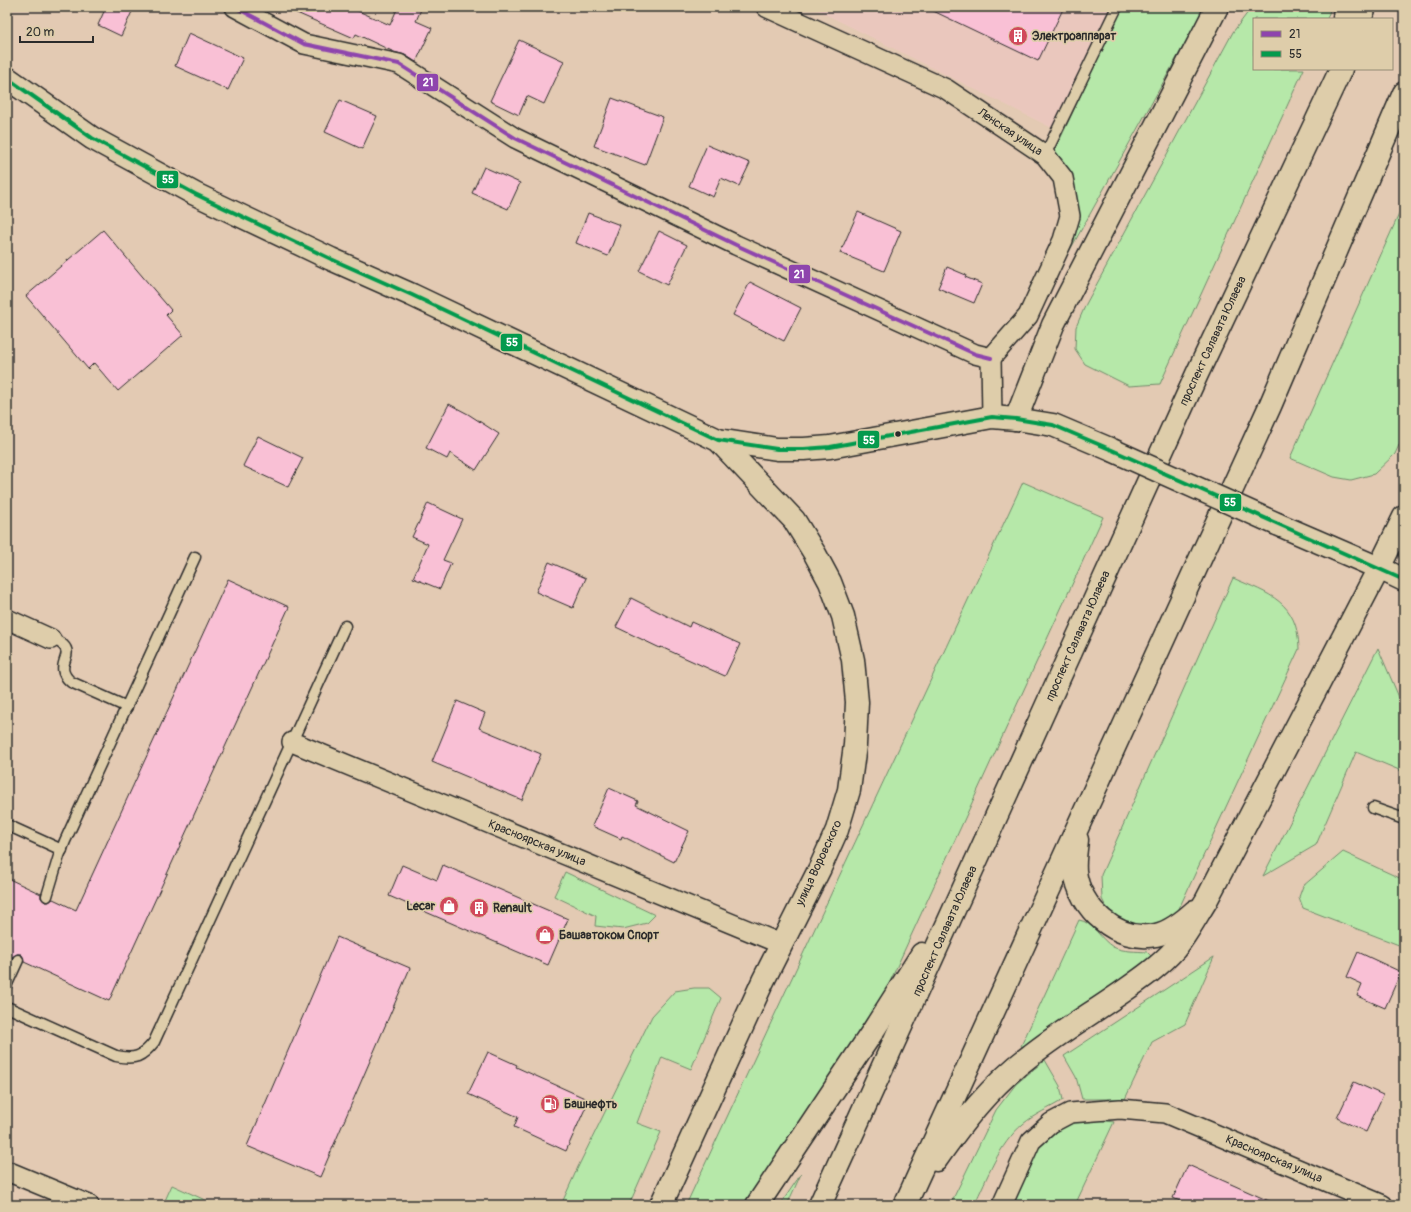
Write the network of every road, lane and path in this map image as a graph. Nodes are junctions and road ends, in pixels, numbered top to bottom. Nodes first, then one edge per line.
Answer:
1 (235, 7) edge
2 (766, 7) edge
3 (1118, 7) edge
4 (1217, 7) edge
5 (1345, 7) edge
6 (1365, 7) edge
7 (1344, 18) edge
8 (1360, 18) edge
9 (1338, 73) edge
10 (7, 78) edge
11 (1404, 92) edge
12 (1404, 119) edge
13 (1387, 135) junction
14 (1045, 155) junction
15 (991, 358) junction
16 (992, 417) junction
17 (1016, 419) junction
18 (718, 440) junction
19 (1404, 516) edge
20 (195, 558) dead end
21 (1379, 568) junction
22 (1404, 580) edge
23 (7, 619) edge
24 (345, 626) dead end
25 (51, 638) joint
26 (127, 707) junction
27 (292, 742) junction
28 (1373, 808) dead end
29 (1404, 819) edge
30 (1079, 824) junction
31 (7, 825) edge
32 (62, 850) junction
33 (976, 862) junction
34 (47, 896) dead end
35 (1206, 901) junction
36 (781, 944) junction
37 (18, 960) dead end
38 (7, 984) edge
39 (7, 1007) edge
40 (7, 1171) edge
41 (906, 1204) edge
42 (89, 1205) edge
43 (661, 1205) edge
44 (757, 1205) edge
45 (820, 1205) edge
46 (1002, 1205) edge
47 (1384, 1205) edge

1 - 15 street
2 - 14 street, Ленская улица
3 - 14 lane
4 - 17 main road
5 - 7 main road
6 - 8 main road
9 - 33 main road, проспект Салавата Юлаева
10 - 18 main road
11 - 13 main road
12 - 13 main road
13 - 30 main road
14 - 15 street, Ленская улица
15 - 16 street
16 - 17 main road
16 - 18 main road
17 - 21 main road, bridge
18 - 36 main road, улица Воровского
19 - 21 main road
20 - 26 lane
21 - 22 main road
21 - 35 main road
23 - 25 street
24 - 27 lane
25 - 26 lane
26 - 32 lane
27 - 36 street, Красноярская улица
27 - 39 lane
28 - 29 lane
30 - 35 main road
30 - 41 main road
31 - 32 lane
32 - 34 lane
33 - 44 main road
33 - 45 main road, проспект Салавата Юлаева
35 - 41 main road
36 - 43 main road, улица Воровского
37 - 38 lane
40 - 42 street
46 - 47 street, Красноярская улица

